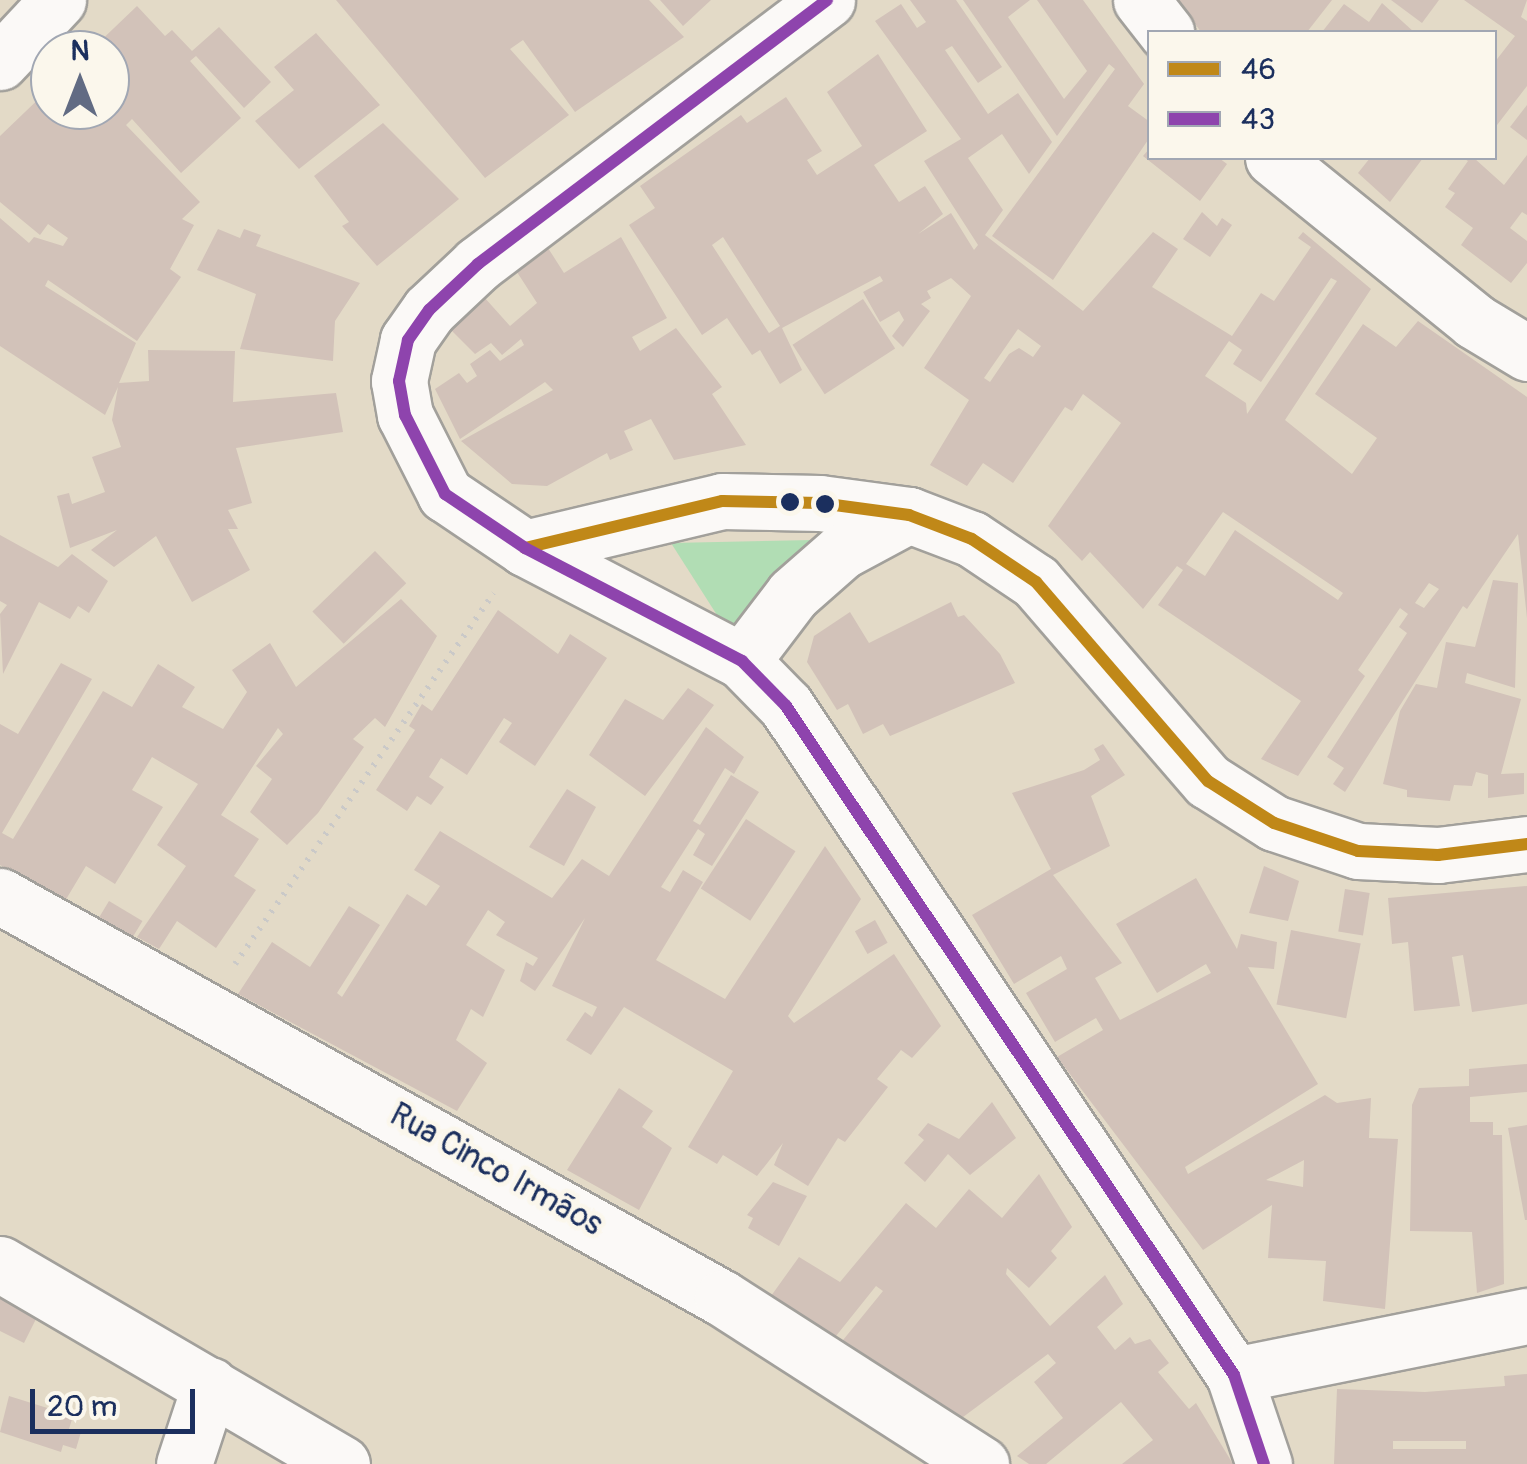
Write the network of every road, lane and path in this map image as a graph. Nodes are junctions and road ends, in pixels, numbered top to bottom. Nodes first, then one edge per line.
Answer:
1 (58, 0) edge
2 (827, 0) edge
3 (1141, 0) edge
4 (1164, 30) edge
5 (0, 62) edge
6 (1275, 160) edge
7 (1527, 353) edge
8 (909, 515) junction
9 (525, 548) junction
10 (742, 661) junction
11 (1527, 844) edge
12 (0, 896) edge
13 (203, 1010) junction
14 (0, 1264) edge
15 (1527, 1316) edge
16 (1234, 1375) junction
17 (210, 1385) junction
18 (184, 1464) edge
19 (342, 1464) edge
20 (981, 1464) edge
21 (1264, 1464) edge

1 - 5 street
2 - 9 street
3 - 4 street
6 - 7 street
8 - 9 street
8 - 10 street
8 - 11 street
9 - 10 street
9 - 13 path
10 - 16 street
12 - 13 street, Rua Cinco Irmãos
13 - 20 street, Rua Cinco Irmãos
14 - 17 street
15 - 16 street
16 - 21 street
17 - 18 street
17 - 19 street

